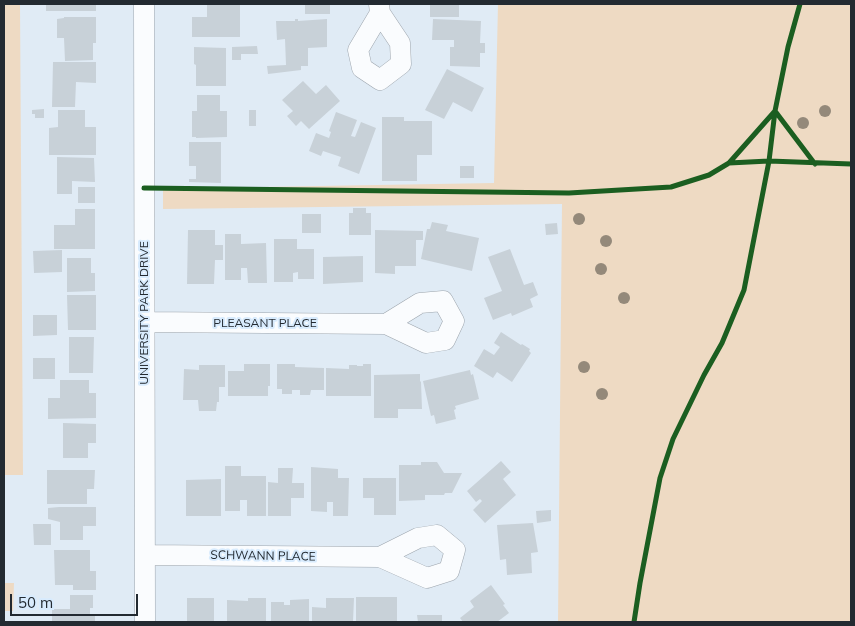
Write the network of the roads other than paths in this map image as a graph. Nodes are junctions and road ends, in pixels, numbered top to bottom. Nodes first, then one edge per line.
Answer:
1 (144, 4) edge
2 (145, 322) junction
3 (386, 324) dead end
4 (145, 554) junction
5 (380, 557) dead end
6 (145, 622) edge

1 - 2 street, UNIVERSITY PARK DRIVE
2 - 3 street, PLEASANT PLACE
2 - 4 street, UNIVERSITY PARK DRIVE
4 - 5 street, SCHWANN PLACE
4 - 6 street, UNIVERSITY PARK DRIVE

